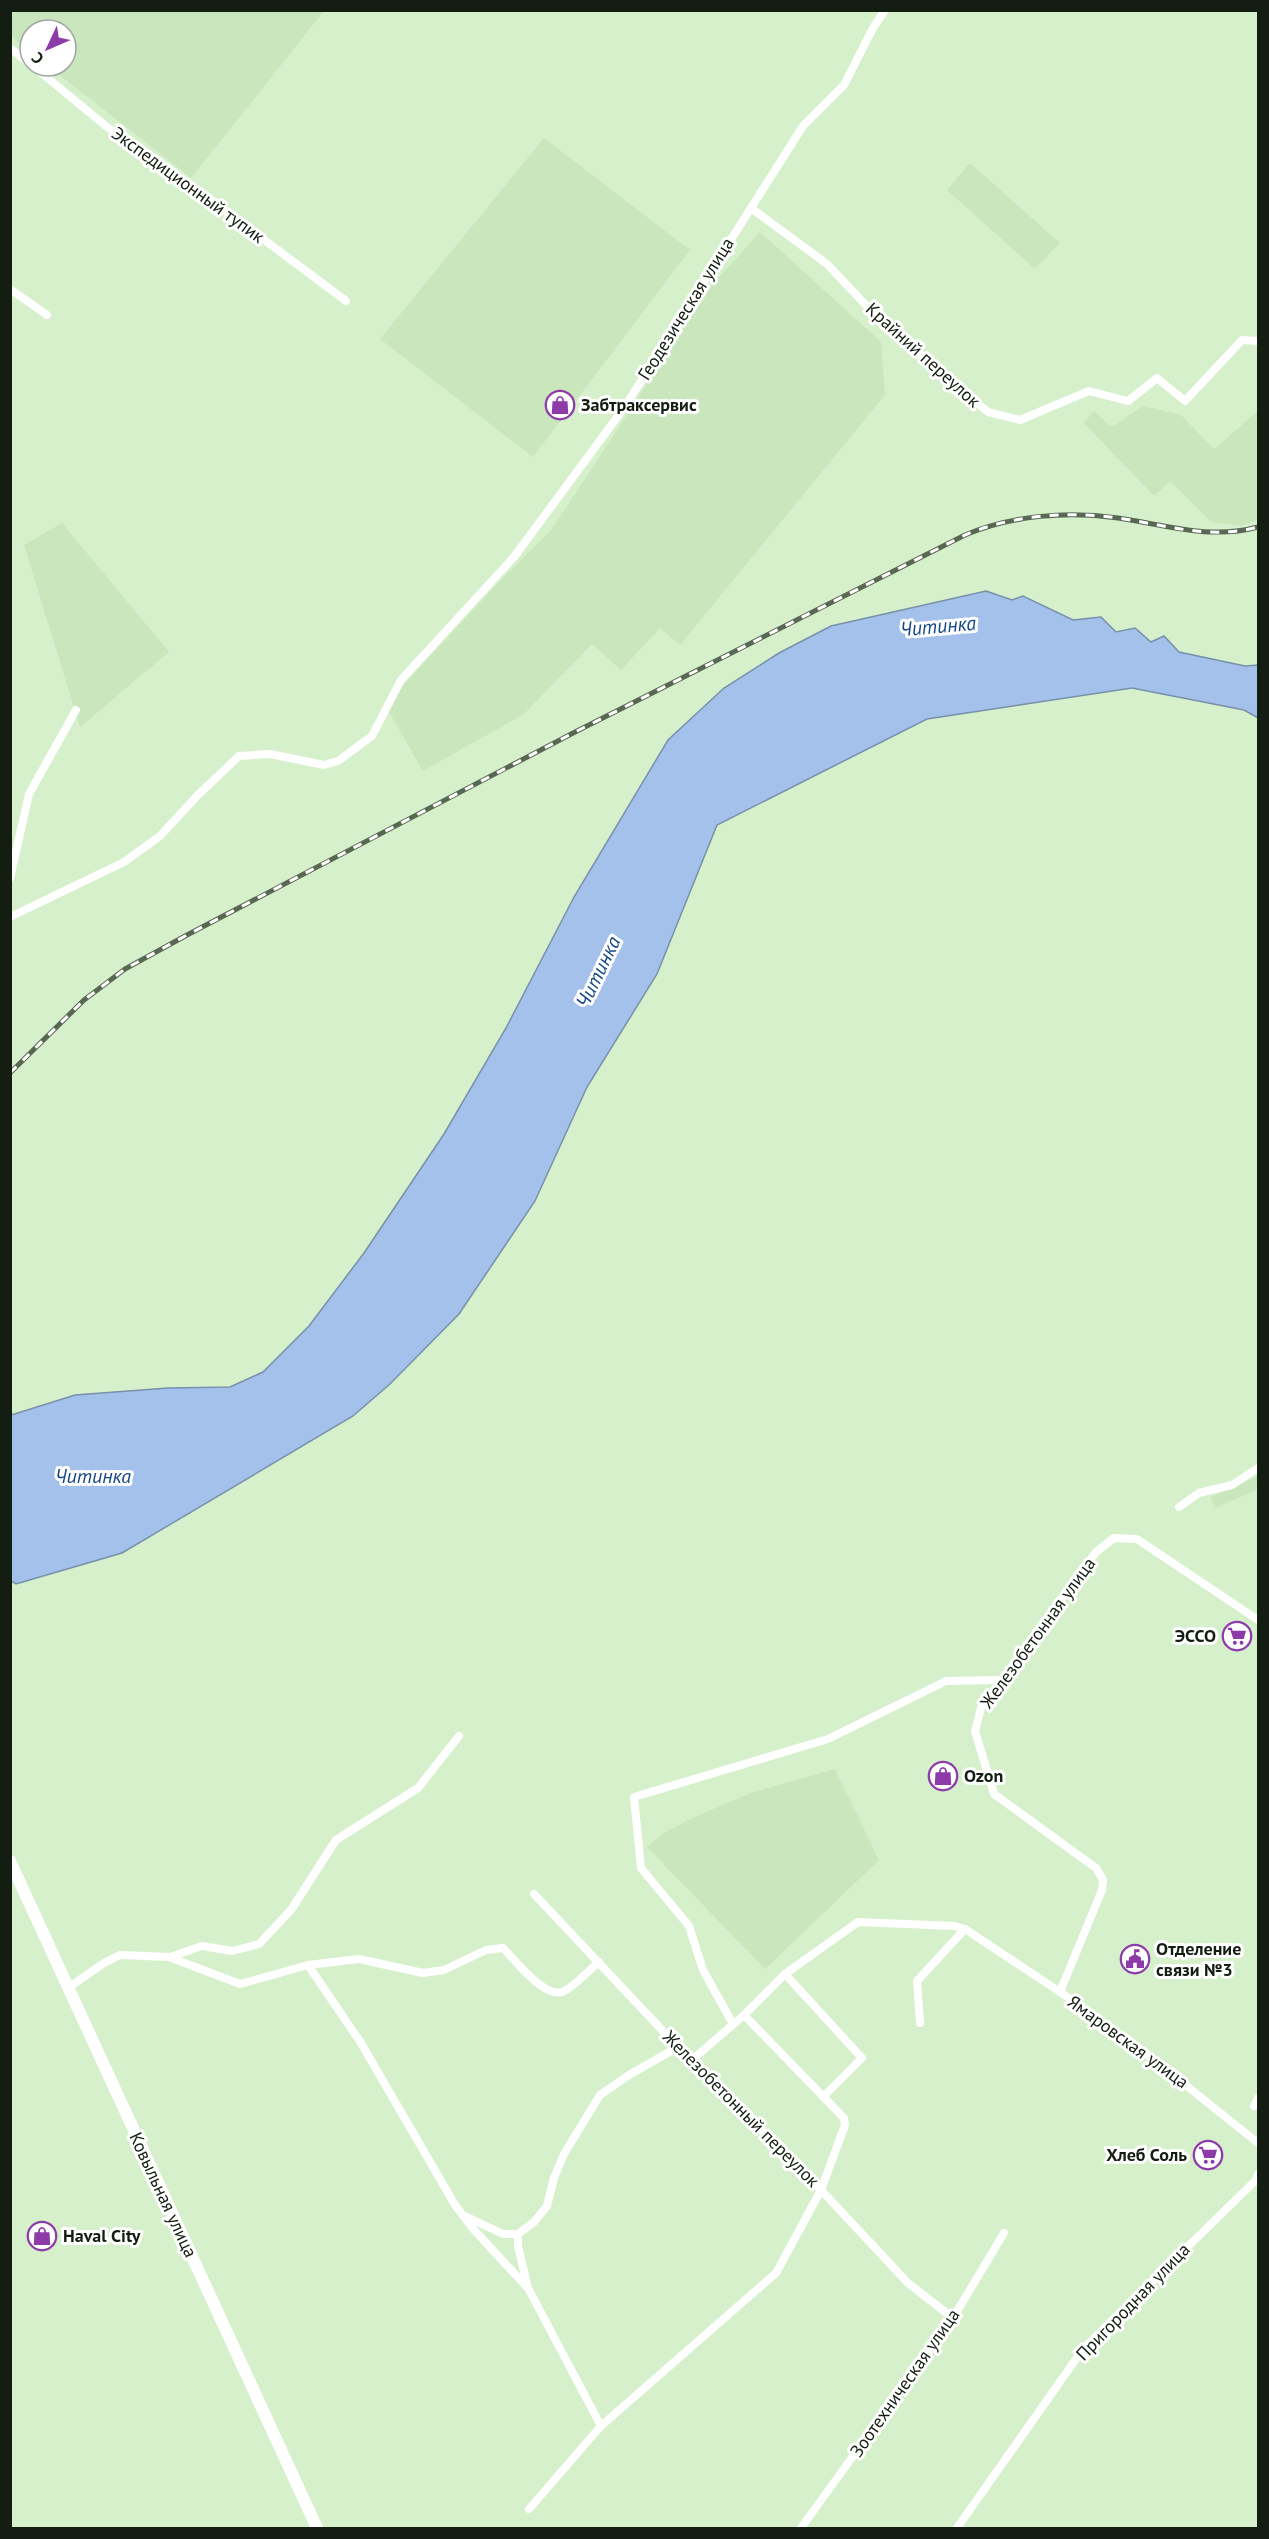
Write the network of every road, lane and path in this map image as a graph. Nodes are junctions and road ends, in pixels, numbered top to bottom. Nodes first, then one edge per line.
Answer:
1 (885, 10) edge
2 (47, 78) edge
3 (751, 208) junction
4 (10, 289) edge
5 (346, 301) dead end
6 (47, 315) dead end
7 (1258, 341) edge
8 (76, 710) dead end
9 (10, 878) edge
10 (10, 917) edge
11 (1258, 1468) edge
12 (1179, 1507) dead end
13 (1258, 1620) edge
14 (1002, 1680) junction
15 (459, 1736) dead end
16 (994, 1794) joint
17 (10, 1861) edge
18 (534, 1894) dead end
19 (966, 1929) junction
20 (169, 1957) junction
21 (599, 1962) junction
22 (308, 1965) junction
23 (785, 1974) junction
24 (68, 1988) junction
25 (1060, 1992) junction
26 (744, 2015) junction
27 (920, 2023) dead end
28 (733, 2024) junction
29 (678, 2047) junction
30 (692, 2060) junction
31 (823, 2097) junction
32 (1258, 2143) edge
33 (1258, 2174) edge
34 (821, 2190) junction
35 (462, 2214) junction
36 (1004, 2233) dead end
37 (518, 2234) junction
38 (528, 2288) junction
39 (953, 2318) junction
40 (601, 2426) junction
41 (529, 2509) dead end
42 (317, 2529) edge
43 (801, 2529) edge
44 (957, 2529) edge

1 - 3 street, Геодезическая улица
2 - 5 street, Экспедиционный тупик
3 - 7 street, Крайний переулок
3 - 10 street, Геодезическая улица
4 - 6 street
8 - 9 street
11 - 12 street
13 - 14 street, Железобетонная улица
14 - 16 street, Железобетонная улица
14 - 28 street
15 - 20 street
16 - 25 street, Ямаровская улица
17 - 24 main road, Ковыльная улица
18 - 21 street, Железобетонный переулок
19 - 23 street
19 - 25 street
19 - 27 street
20 - 22 street
20 - 24 street
21 - 22 street
21 - 29 street, Железобетонный переулок
22 - 35 street
23 - 26 street
23 - 31 street
24 - 42 main road, Ковыльная улица
25 - 32 street, Ямаровская улица
26 - 28 street
26 - 31 street
28 - 30 street
29 - 30 street, Железобетонный переулок
29 - 37 street
30 - 34 street, Железобетонный переулок
31 - 34 street
33 - 44 street, Пригородная улица
34 - 39 street, Железобетонный переулок
34 - 40 street
35 - 37 street
35 - 38 street
36 - 39 street, Зоотехническая улица
37 - 38 street
38 - 40 street
39 - 43 street, Зоотехническая улица
40 - 41 street

